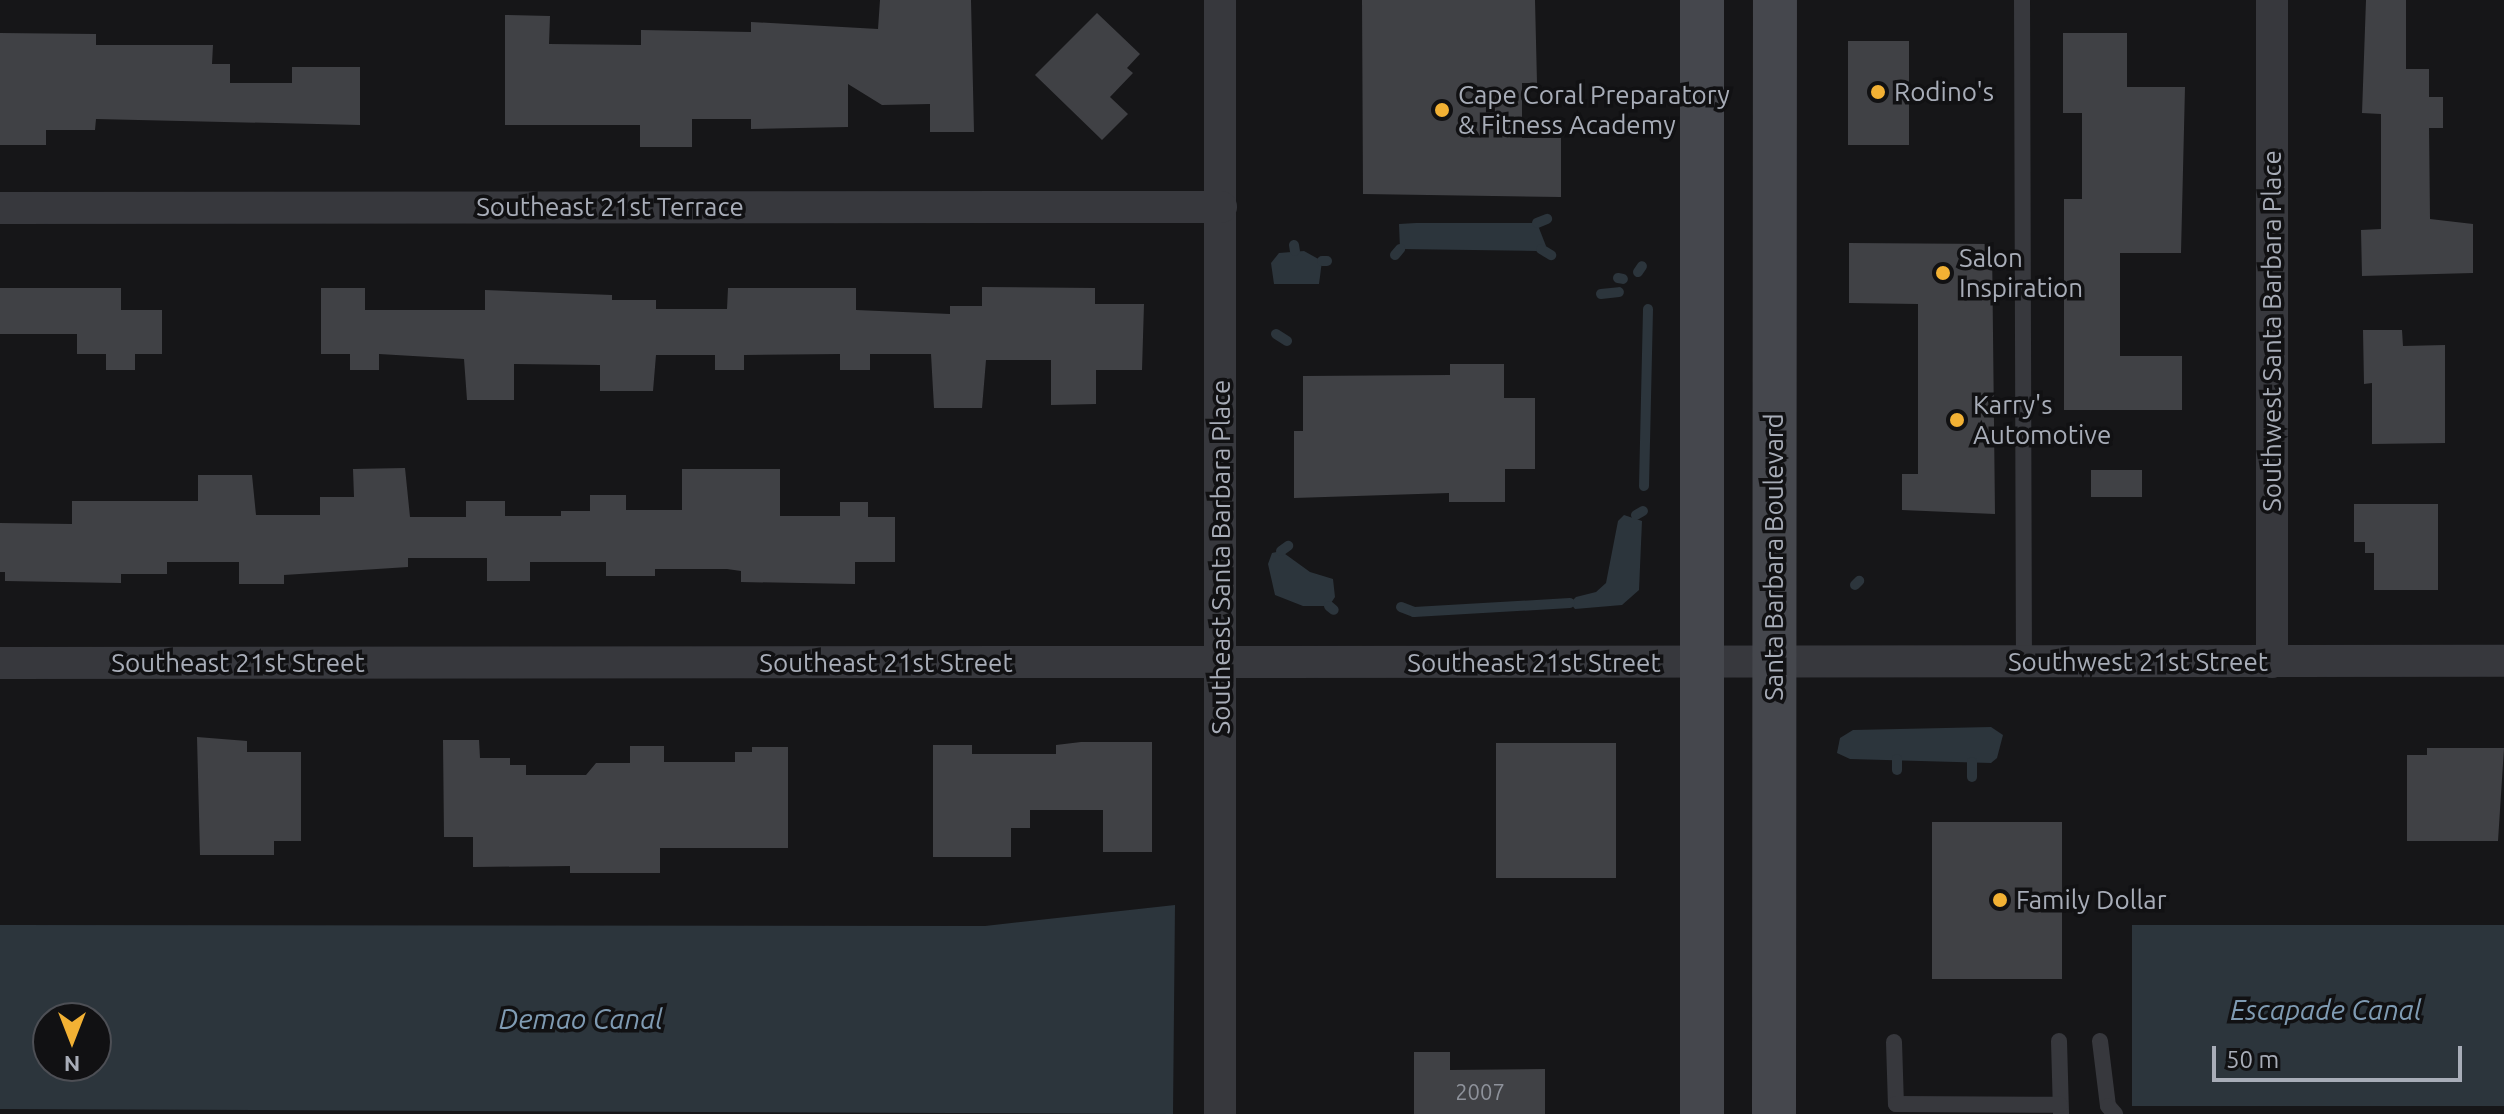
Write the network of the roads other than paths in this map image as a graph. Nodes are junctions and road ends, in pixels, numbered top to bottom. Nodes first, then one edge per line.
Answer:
1 (1220, 0) edge
2 (1702, 0) edge
3 (1775, 0) edge
4 (2022, 0) edge
5 (2272, 0) edge
6 (1221, 207) junction
7 (0, 208) edge
8 (2504, 661) edge
9 (2272, 662) junction
10 (0, 663) edge
11 (1217, 663) junction
12 (1703, 663) junction
13 (1773, 663) junction
14 (2024, 663) junction
15 (2059, 1041) dead end
16 (2100, 1041) dead end
17 (1894, 1042) dead end
18 (1917, 1109) edge
19 (1979, 1109) edge
20 (2061, 1110) edge
21 (2108, 1111) edge
22 (1220, 1114) edge
23 (1702, 1114) edge
24 (1774, 1114) edge

1 - 6 street, Southeast Santa Barbara Place
2 - 12 main road
3 - 13 main road, Santa Barbara Boulevard
4 - 14 lane
5 - 9 street, Southwest Santa Barbara Place
6 - 7 street, Southeast 21st Terrace
6 - 11 street, Southeast Santa Barbara Place
8 - 9 street, Southwest 21st Street
9 - 14 street, Southwest 21st Street
10 - 11 street, Southeast 21st Street
11 - 12 street, Southeast 21st Street
11 - 22 street, Southeast Santa Barbara Place
12 - 13 street, Southeast 21st Street
12 - 23 main road
13 - 14 street, Southwest 21st Street
13 - 24 main road, Santa Barbara Boulevard
15 - 20 lane
16 - 21 lane
17 - 18 lane
18 - 19 lane
19 - 20 lane

